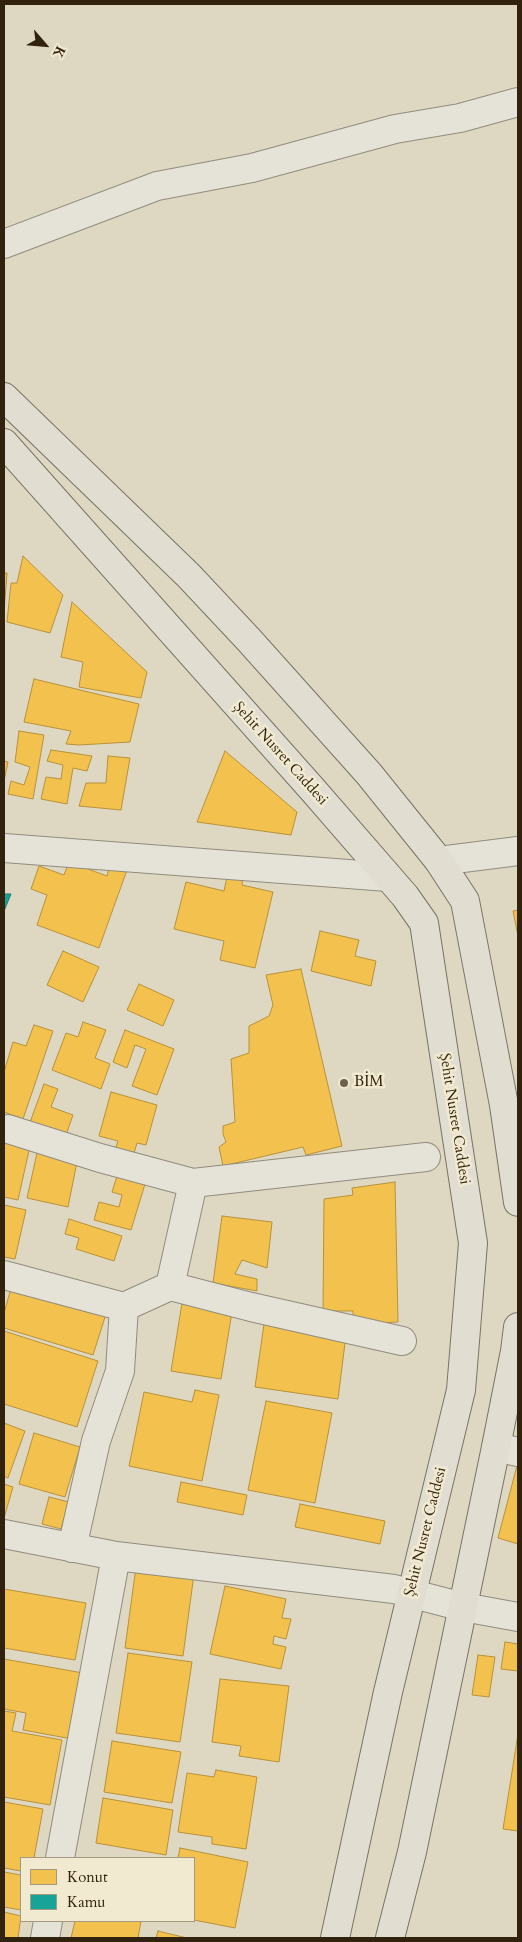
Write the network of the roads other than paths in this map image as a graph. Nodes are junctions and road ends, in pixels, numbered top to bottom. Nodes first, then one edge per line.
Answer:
1 (518, 102) edge
2 (4, 244) edge
3 (4, 398) edge
4 (4, 443) edge
5 (4, 848) edge
6 (518, 851) edge
7 (439, 861) junction
8 (388, 877) junction
9 (8, 1129) dead end
10 (426, 1157) dead end
11 (193, 1183) junction
12 (518, 1202) edge
13 (4, 1275) edge
14 (170, 1286) junction
15 (124, 1307) junction
16 (518, 1337) edge
17 (402, 1341) dead end
18 (507, 1449) edge
19 (4, 1534) edge
20 (72, 1548) junction
21 (116, 1556) junction
22 (411, 1594) junction
23 (463, 1607) junction
24 (518, 1617) edge
25 (60, 1857) edge
26 (48, 1922) edge
27 (45, 1938) edge
28 (335, 1938) edge
29 (390, 1938) edge

1 - 2 street
3 - 7 main road
4 - 8 main road, Şehit Nusret Caddesi
5 - 8 street
6 - 7 street
7 - 12 main road
8 - 22 main road, Şehit Nusret Caddesi
9 - 11 street
10 - 11 street
11 - 14 street
13 - 15 street
14 - 15 street
14 - 17 street
15 - 20 street
16 - 18 main road
18 - 23 main road
19 - 20 street
20 - 21 street
21 - 22 street
21 - 25 street
22 - 23 street
22 - 28 main road, Şehit Nusret Caddesi
23 - 24 street
23 - 29 main road
26 - 27 street

